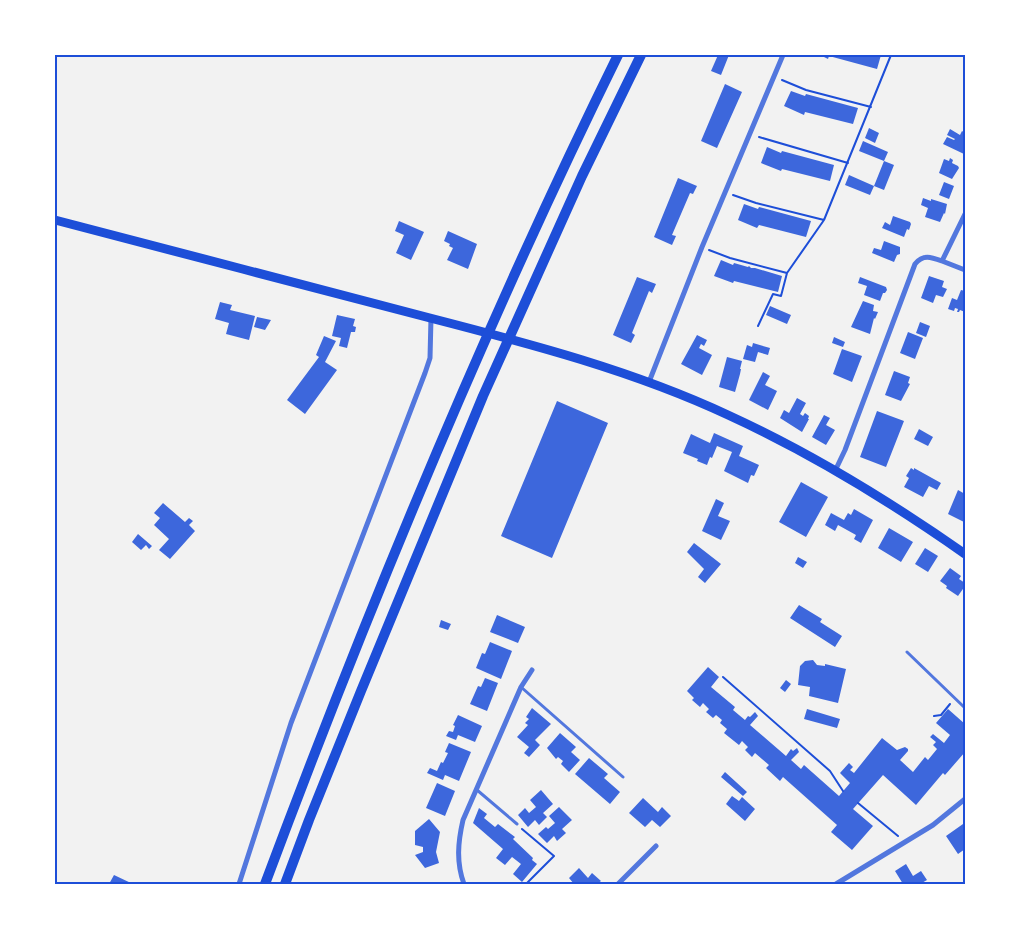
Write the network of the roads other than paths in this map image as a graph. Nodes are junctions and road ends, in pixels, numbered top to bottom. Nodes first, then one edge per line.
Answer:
1 (618, 55) edge
2 (641, 55) edge
3 (783, 55) edge
4 (965, 214) edge
5 (55, 220) edge
6 (942, 261) junction
7 (965, 270) edge
8 (431, 318) junction
9 (649, 382) junction
10 (834, 471) junction
11 (965, 554) edge
12 (907, 652) dead end
13 (532, 670) dead end
14 (521, 686) junction
15 (965, 708) edge
16 (623, 777) dead end
17 (476, 790) junction
18 (965, 799) edge
19 (517, 824) road end
20 (656, 846) dead end
21 (239, 884) edge
22 (265, 884) edge
23 (285, 884) edge
24 (464, 884) edge
25 (618, 884) edge
26 (836, 884) edge

1 - 22 highway
2 - 23 highway
3 - 9 street
4 - 6 street
5 - 8 main road
6 - 7 street
6 - 10 street
8 - 9 main road
8 - 21 street
9 - 10 main road
10 - 11 main road
12 - 15 lane
13 - 14 street
14 - 16 lane
14 - 17 street
17 - 19 lane
17 - 24 street
18 - 26 street
20 - 25 street

